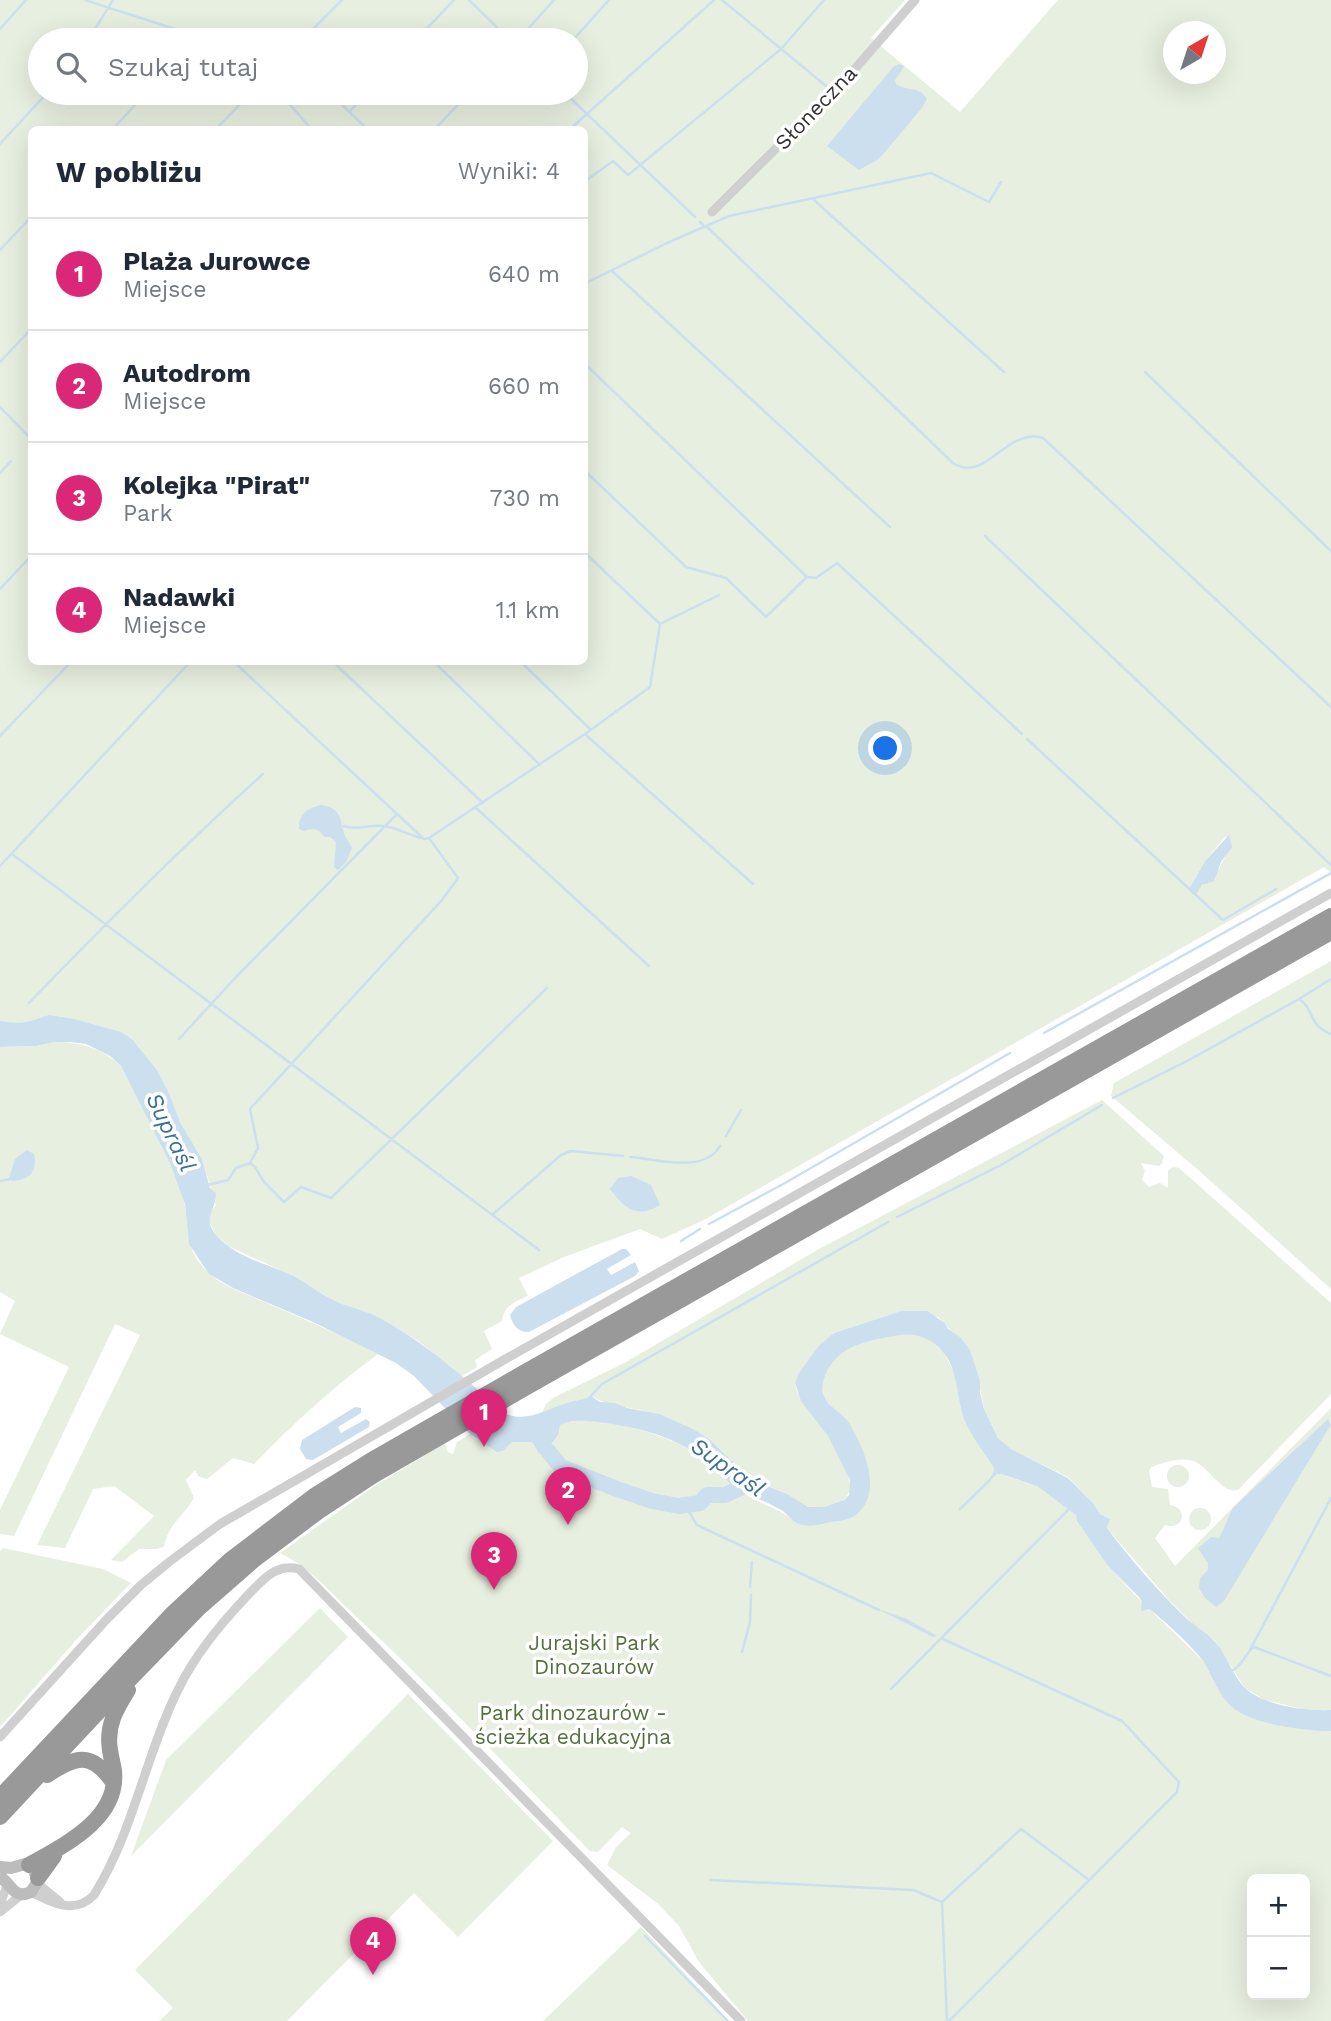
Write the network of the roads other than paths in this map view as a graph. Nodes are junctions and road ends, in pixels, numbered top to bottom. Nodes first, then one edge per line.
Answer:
1 (915, 0) edge
2 (712, 212) dead end
3 (1331, 893) edge
4 (1331, 916) edge
5 (1331, 932) edge
6 (526, 1380) junction
7 (427, 1436) junction
8 (149, 1659) junction
9 (0, 1737) edge
10 (113, 1782) junction
11 (25, 1790) junction
12 (0, 1797) edge
13 (0, 1816) edge
14 (5, 1876) edge
15 (31, 1883) junction
16 (0, 1905) edge
17 (0, 1912) edge
18 (741, 2021) edge

1 - 2 street, Słoneczna
3 - 9 street
4 - 6 highway
5 - 6 highway
6 - 7 highway
7 - 8 highway
7 - 12 highway
8 - 10 highway
8 - 11 highway
10 - 11 highway
10 - 15 highway
11 - 13 highway
14 - 15 street
14 - 15 street
14 - 16 street
15 - 17 street
15 - 18 street

